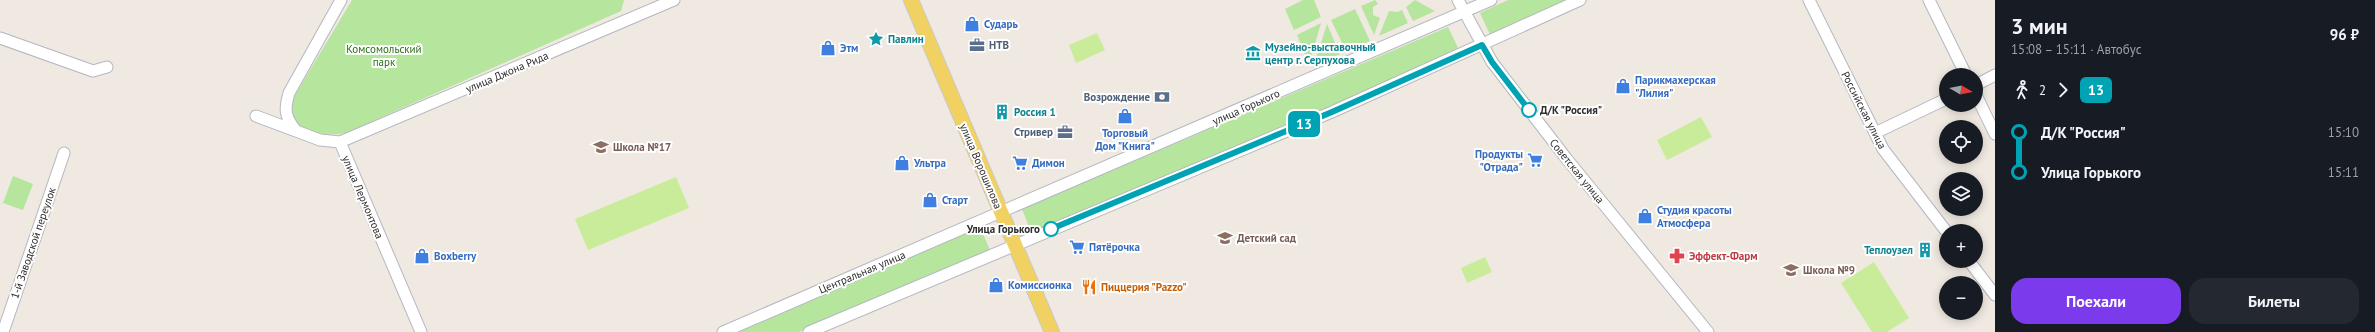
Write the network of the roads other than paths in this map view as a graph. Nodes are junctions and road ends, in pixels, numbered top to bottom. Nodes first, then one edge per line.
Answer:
1 (341, 0) edge
2 (674, 0) edge
3 (911, 0) edge
4 (1458, 0) edge
5 (1491, 0) edge
6 (1580, 0) edge
7 (1809, 0) edge
8 (1929, 0) edge
9 (1464, 12) junction
10 (0, 38) edge
11 (1482, 45) junction
12 (107, 67) dead end
13 (1963, 68) edge
14 (1995, 75) edge
15 (1983, 81) edge
16 (1939, 102) edge
17 (1983, 109) edge
18 (256, 116) dead end
19 (297, 132) junction
20 (1874, 133) junction
21 (1995, 134) edge
22 (340, 142) junction
23 (64, 153) dead end
24 (1001, 213) junction
25 (1941, 224) edge
26 (1014, 245) junction
27 (1974, 268) edge
28 (1995, 295) edge
29 (735, 329) edge
30 (3, 332) edge
31 (421, 332) edge
32 (723, 332) edge
33 (809, 332) edge
34 (1052, 332) edge
35 (1708, 332) edge

1 - 19 street
2 - 22 street, улица Джона Рида
3 - 24 main road, улица Ворошилова
4 - 9 street, Советская улица
5 - 9 street, улица Горького
6 - 11 street
7 - 20 street, Российская улица
8 - 13 street
9 - 11 street, Советская улица
9 - 24 street, улица Горького
10 - 12 street
11 - 26 street
11 - 35 street, Советская улица
14 - 15 street
16 - 20 street
17 - 21 street
18 - 19 street, улица Лермонтова
19 - 22 street, улица Лермонтова
20 - 25 street, Российская улица
22 - 31 street, улица Лермонтова
23 - 30 street, 1-й Заводской переулок
24 - 26 main road, улица Ворошилова
24 - 29 street, Центральная улица
26 - 33 street
26 - 34 main road, улица Ворошилова
27 - 28 street
29 - 32 street, Центральная улица

